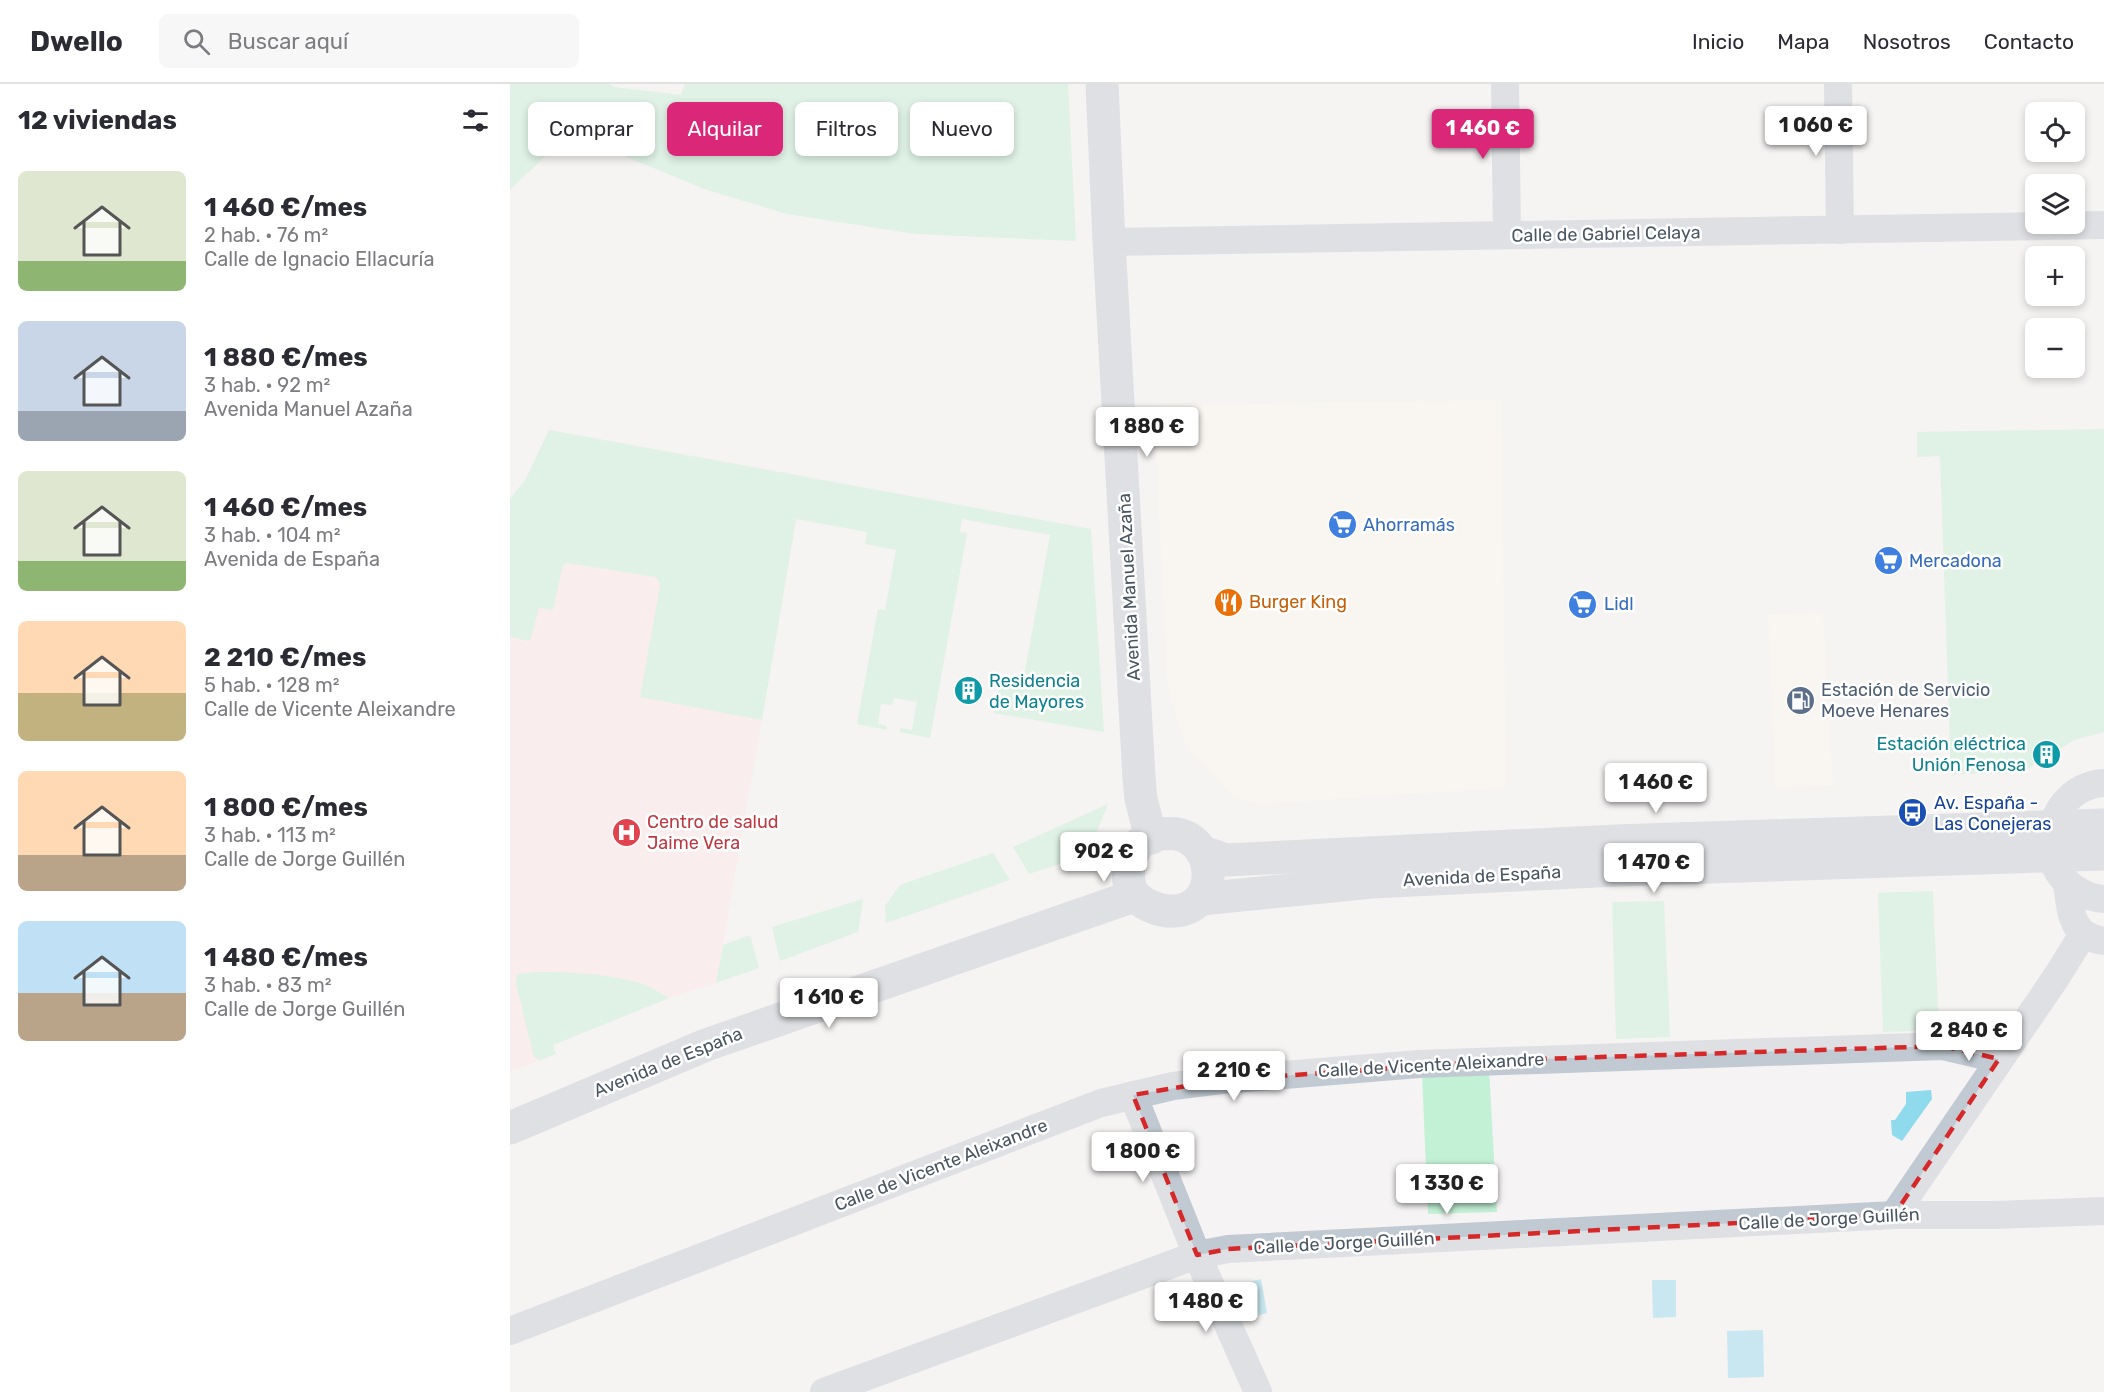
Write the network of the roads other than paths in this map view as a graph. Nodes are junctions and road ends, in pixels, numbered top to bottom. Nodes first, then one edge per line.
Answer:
1 (1102, 84) edge
2 (1505, 84) edge
3 (1838, 84) edge
4 (2104, 225) edge
5 (1840, 230) junction
6 (1507, 235) junction
7 (1109, 242) junction
8 (2104, 783) edge
9 (2104, 825) edge
10 (1151, 838) junction
11 (2051, 841) junction
12 (1202, 852) junction
13 (2104, 854) edge
14 (2067, 883) junction
15 (1134, 896) junction
16 (1201, 899) junction
17 (2104, 900) edge
18 (2093, 937) edge
19 (1999, 1059) junction
20 (1133, 1095) junction
21 (510, 1128) edge
22 (2104, 1211) edge
23 (1894, 1215) junction
24 (1197, 1255) junction
25 (510, 1331) edge
26 (824, 1392) edge
27 (1258, 1392) edge

1 - 7 street, Avenida Manuel Azaña
2 - 6 street
3 - 5 street
4 - 5 street, Calle de Gabriel Celaya
5 - 6 street, Calle de Gabriel Celaya
6 - 7 street, Calle de Gabriel Celaya
7 - 10 street, Avenida Manuel Azaña
8 - 11 street
9 - 11 street, Avenida de España
10 - 12 street
10 - 15 street
11 - 12 street, Avenida de España
11 - 13 street, Avenida de España
11 - 14 street
11 - 16 street, Avenida de España
12 - 16 street
14 - 17 street
14 - 18 street
15 - 16 street
15 - 21 street, Avenida de España
18 - 19 street
19 - 20 street, Calle de Vicente Aleixandre
19 - 23 street
20 - 24 street
20 - 25 street, Calle de Vicente Aleixandre
22 - 23 street, Calle de Jorge Guillén
23 - 24 street, Calle de Jorge Guillén
24 - 26 street, Calle de Jorge Guillén
24 - 27 street

